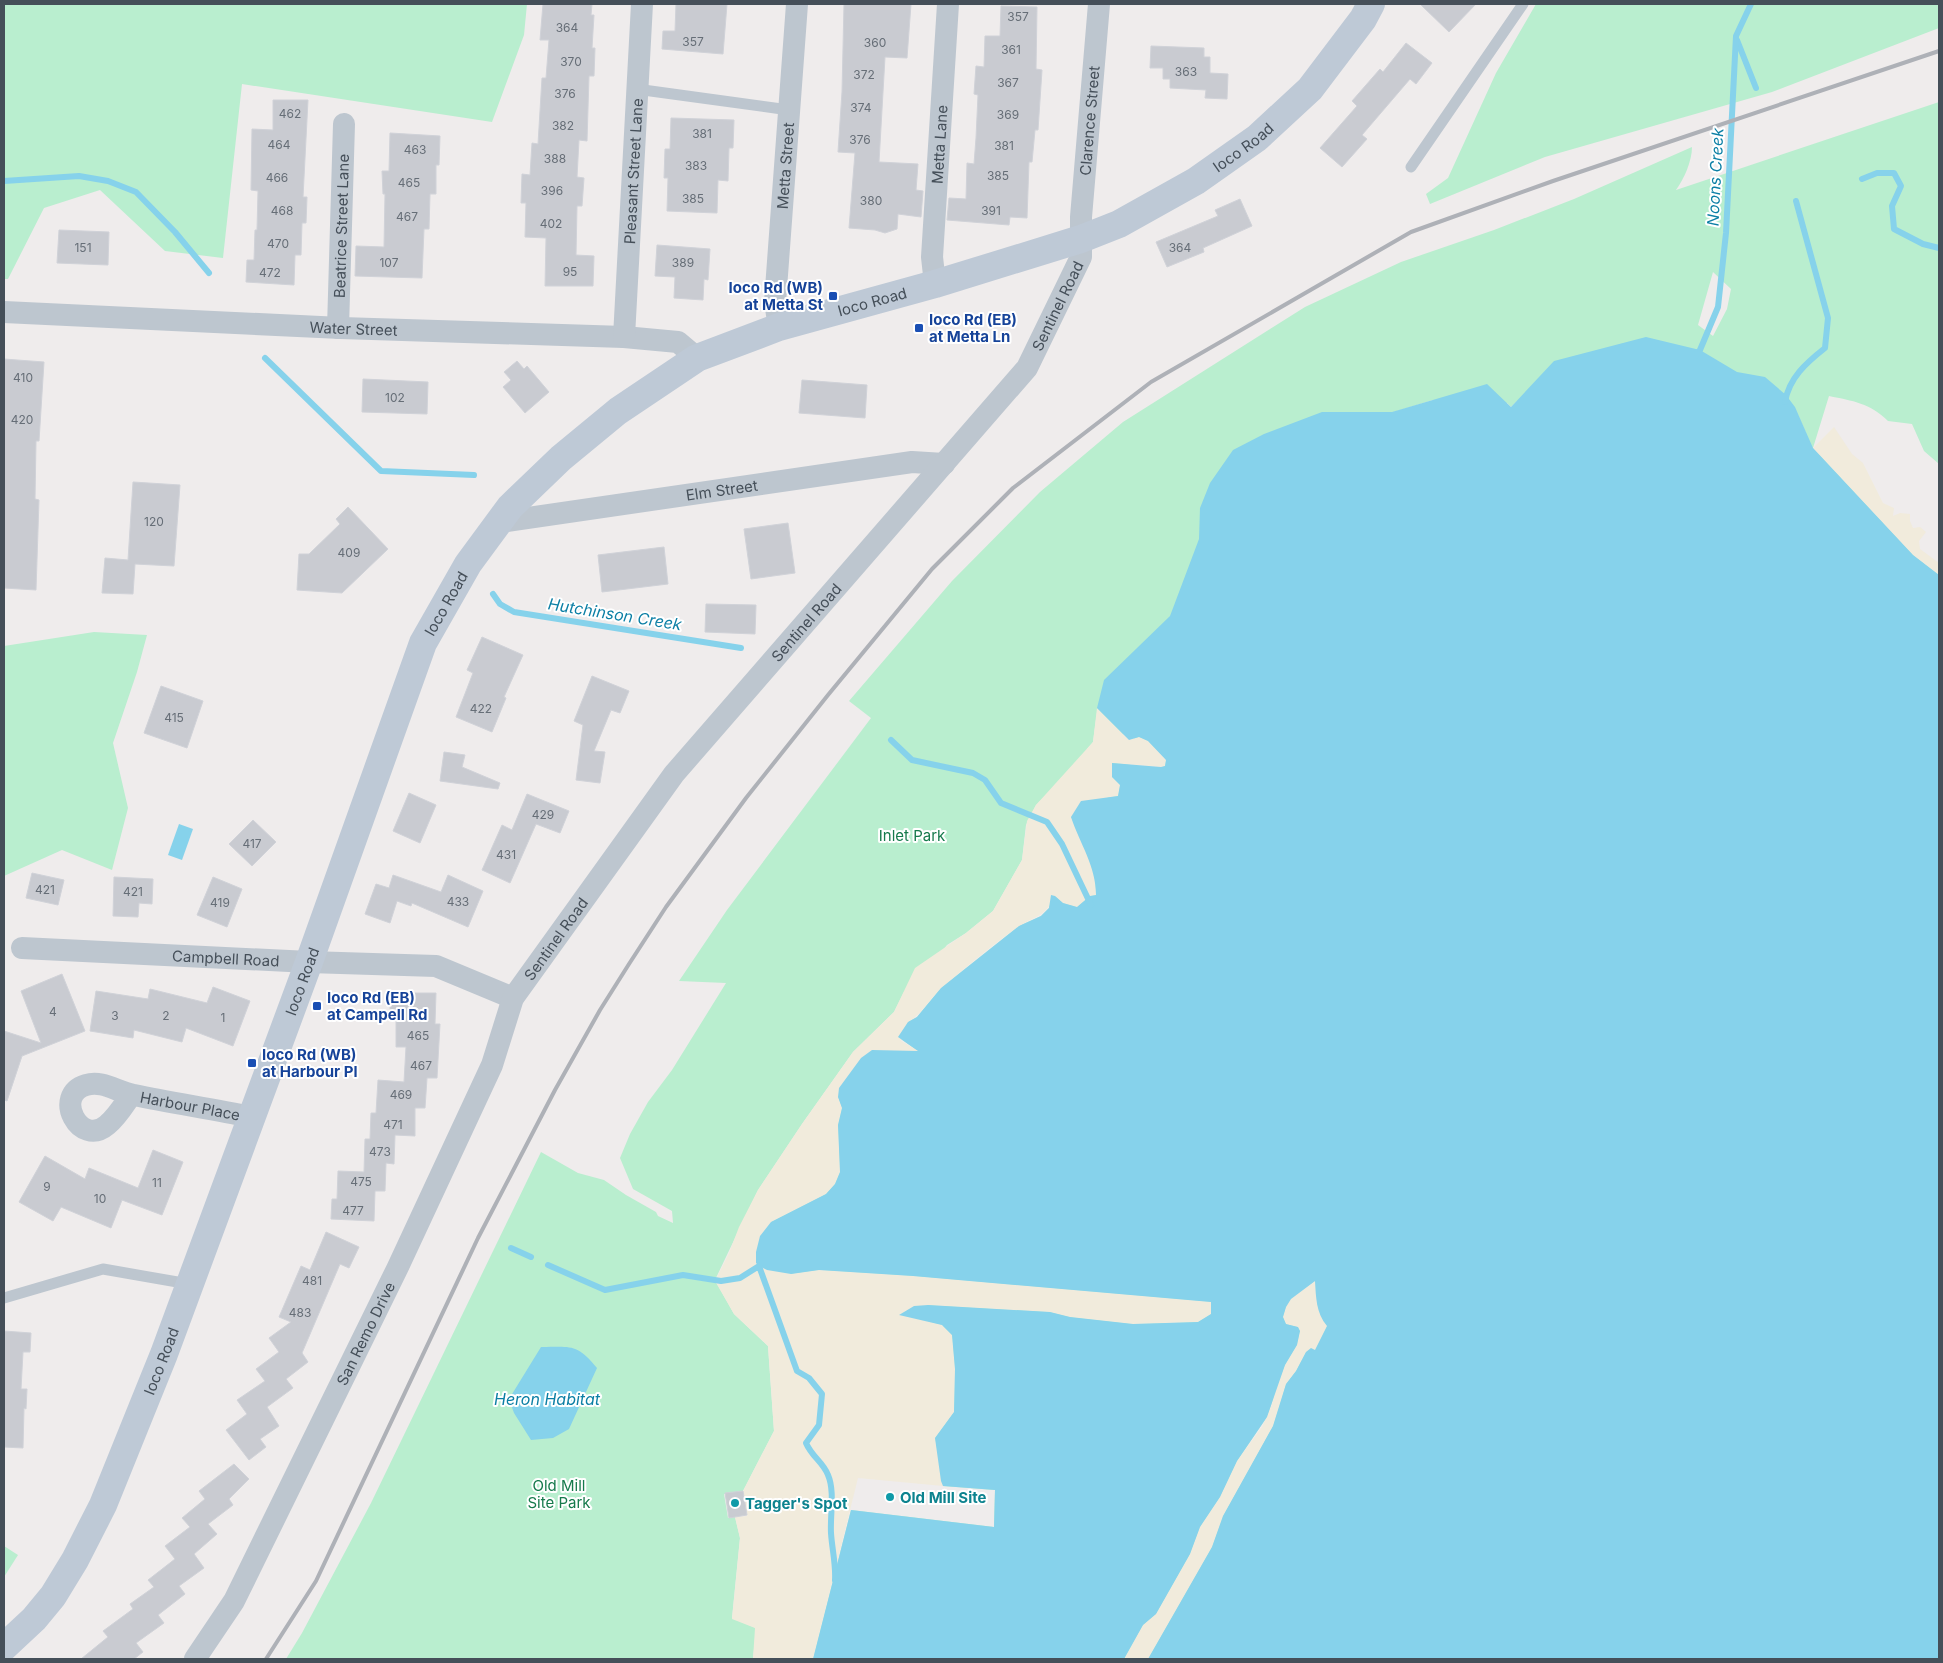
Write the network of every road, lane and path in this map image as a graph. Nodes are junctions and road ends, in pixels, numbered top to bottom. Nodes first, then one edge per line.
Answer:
1 (642, 4) edge
2 (797, 4) edge
3 (948, 4) edge
4 (1098, 4) edge
5 (1371, 4) edge
6 (1523, 4) edge
7 (636, 89) junction
8 (789, 110) junction
9 (344, 124) dead end
10 (1411, 167) dead end
11 (1081, 239) junction
12 (935, 284) junction
13 (4, 312) edge
14 (779, 327) junction
15 (338, 328) junction
16 (624, 337) junction
17 (697, 358) junction
18 (944, 464) junction
19 (500, 522) junction
20 (22, 948) dead end
21 (309, 962) junction
22 (513, 998) junction
23 (131, 1095) dead end
24 (251, 1117) junction
25 (189, 1284) junction
26 (4, 1298) edge
27 (4, 1647) edge
28 (195, 1659) edge

1 - 7 street, Pleasant Street Lane
2 - 8 street, Metta Street
3 - 12 street, Metta Lane
4 - 11 street, Clarence Street
5 - 11 main road, Ioco Road
6 - 10 lane
7 - 8 lane
7 - 16 street, Pleasant Street Lane
8 - 14 street, Metta Street
9 - 15 street, Beatrice Street Lane
11 - 12 main road, Ioco Road
11 - 18 street, Sentinel Road
12 - 14 main road, Ioco Road
13 - 15 street, Water Street
14 - 17 main road, Ioco Road
15 - 16 street, Water Street
16 - 17 street, Water Street
17 - 19 main road, Ioco Road
18 - 19 street, Elm Street
18 - 22 street, Sentinel Road
19 - 21 main road, Ioco Road
20 - 21 street, Campbell Road
21 - 22 street, Campbell Road
21 - 24 main road, Ioco Road
22 - 28 street, San Remo Drive
23 - 24 street, Harbour Place
24 - 25 main road, Ioco Road
25 - 26 lane
25 - 27 main road, Ioco Road

